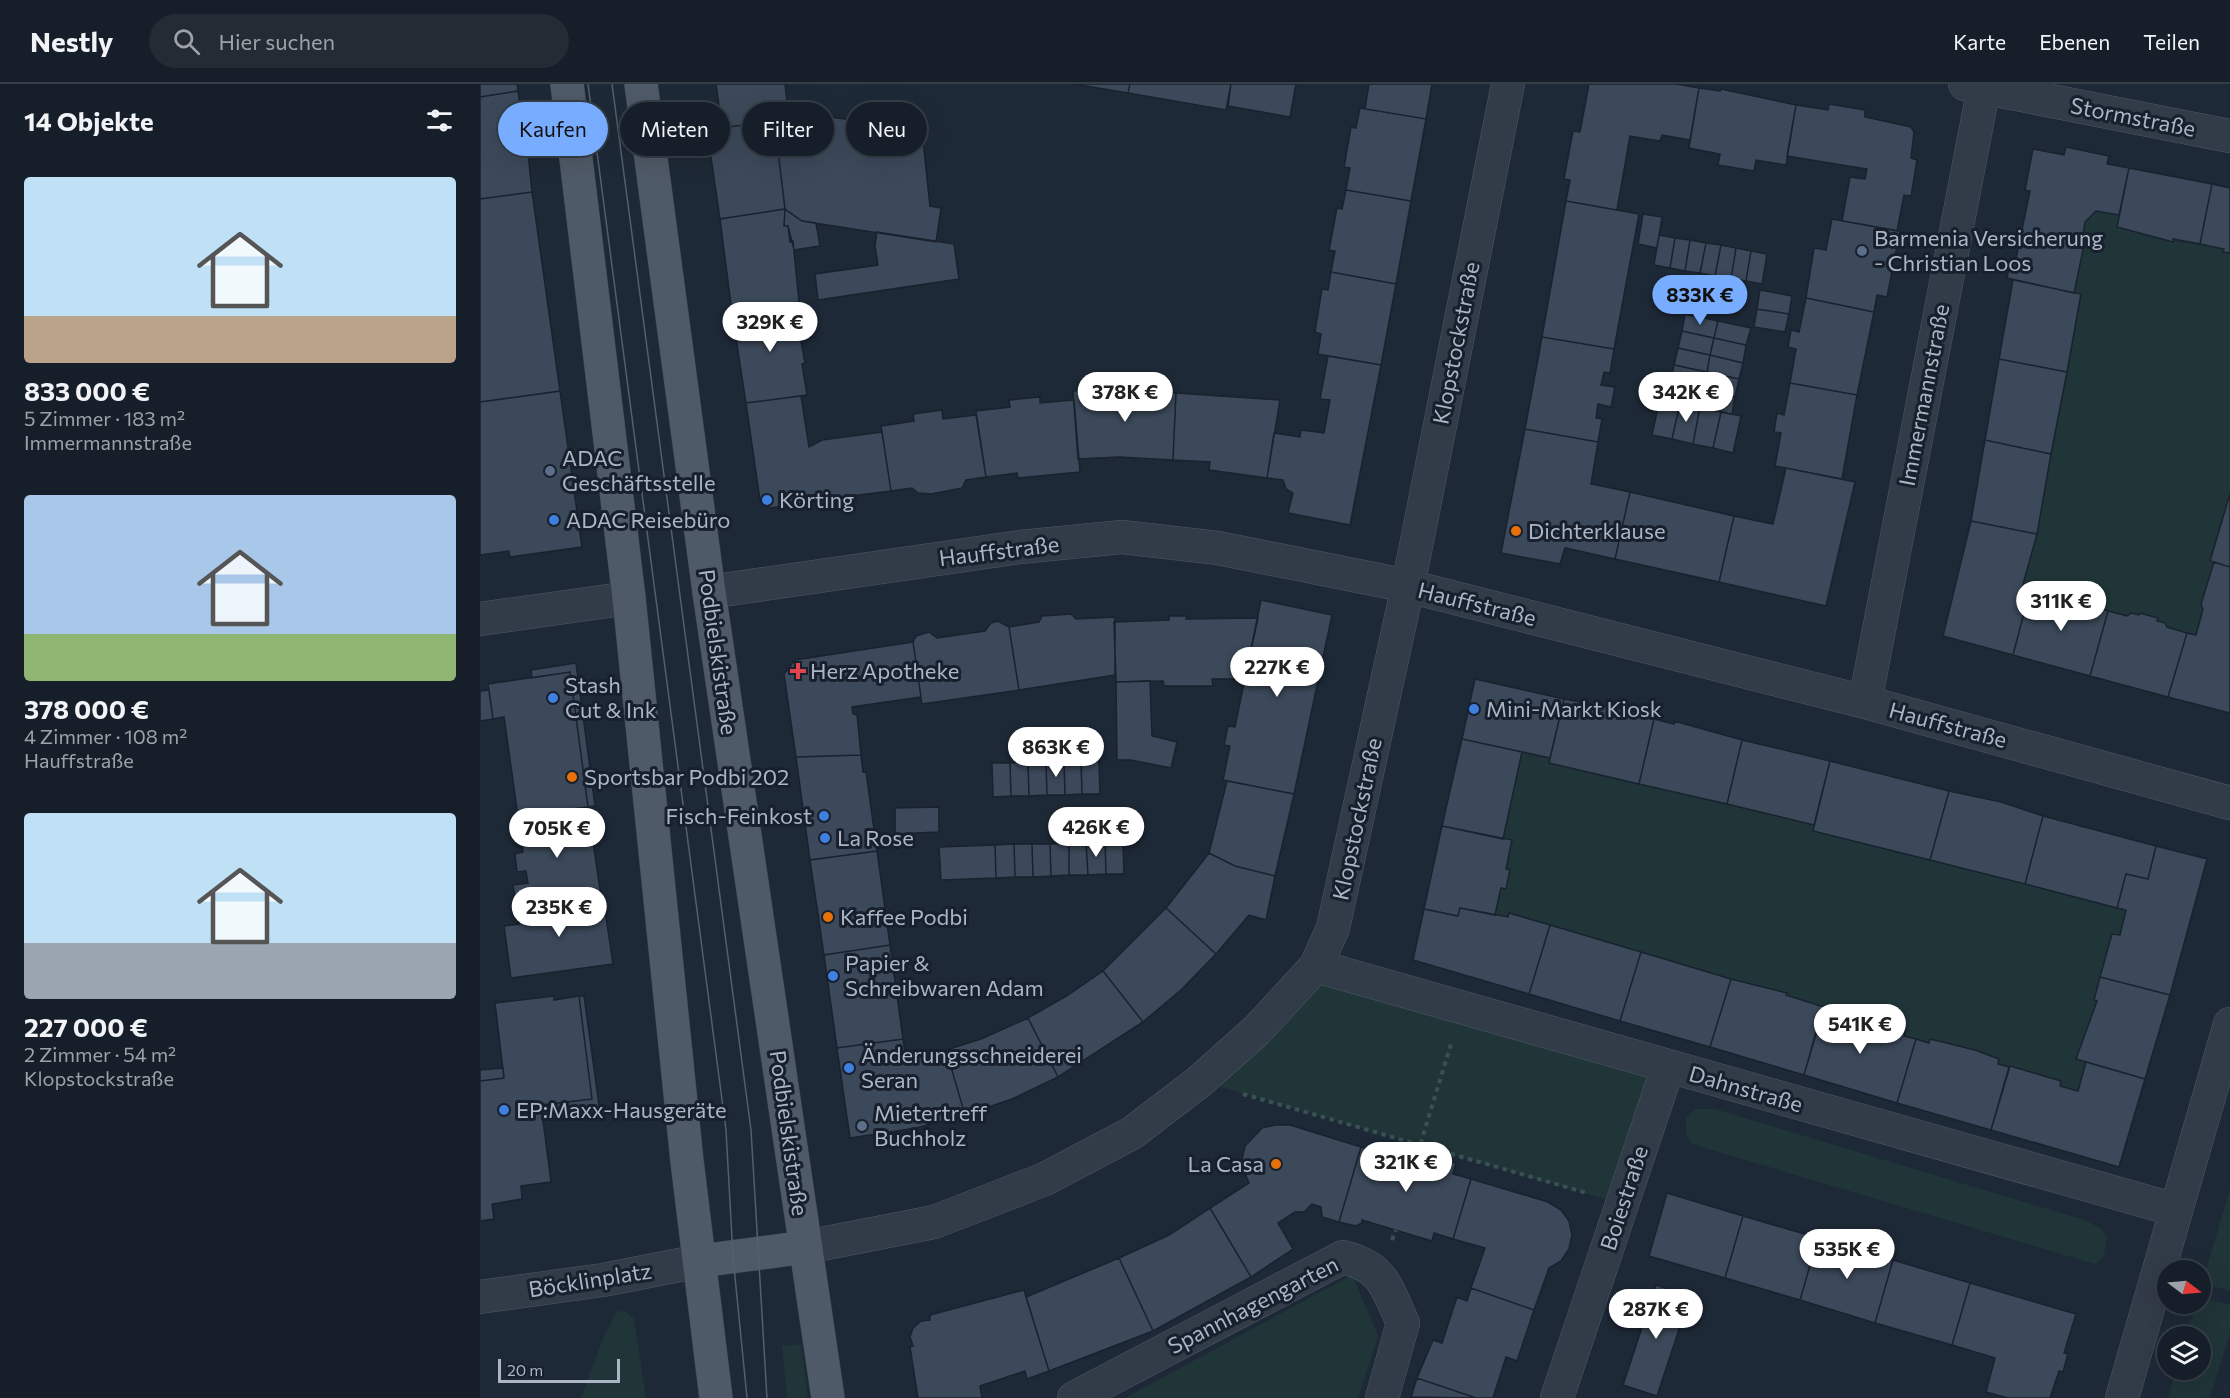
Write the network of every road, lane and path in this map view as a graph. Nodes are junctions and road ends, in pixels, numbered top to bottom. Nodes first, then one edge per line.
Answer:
1 (567, 84) edge
2 (641, 84) edge
3 (1508, 84) edge
4 (1974, 86) edge
5 (2230, 136) edge
6 (1408, 586) junction
7 (709, 592) junction
8 (629, 597) junction
9 (480, 619) edge
10 (1865, 702) junction
11 (2230, 803) edge
12 (1316, 966) junction
13 (1462, 1007) junction
14 (2230, 1024) edge
15 (1668, 1067) junction
16 (1200, 1081) junction
17 (1421, 1145) junction
18 (1418, 1152) dead end
19 (1623, 1204) junction
20 (2176, 1210) junction
21 (806, 1247) junction
22 (700, 1261) junction
23 (480, 1297) edge
24 (716, 1398) edge
25 (828, 1398) edge
26 (1074, 1398) edge
27 (1382, 1398) edge
28 (1557, 1398) edge
29 (2122, 1398) edge

1 - 8 main road
2 - 7 main road, Podbielskistraße
3 - 6 street, Klopstockstraße
4 - 5 street, Stormstraße
4 - 10 street, Immermannstraße
6 - 7 street, Hauffstraße
6 - 10 street, Hauffstraße
6 - 12 street, Klopstockstraße
7 - 21 main road, Podbielskistraße
8 - 9 street
8 - 22 main road
10 - 11 street, Hauffstraße
12 - 13 street, Dahnstraße
12 - 16 street, Klopstockstraße
13 - 15 street, Dahnstraße
13 - 17 path
14 - 20 street
15 - 19 street, Boiestraße
15 - 20 street, Dahnstraße
16 - 17 path
16 - 21 street, Klopstockstraße
17 - 18 path
17 - 19 path
19 - 28 street, Boiestraße
20 - 29 street
21 - 22 main road
21 - 25 main road, Podbielskistraße
22 - 23 street, Böcklinplatz
22 - 24 main road
26 - 27 street, Spannhagengarten

